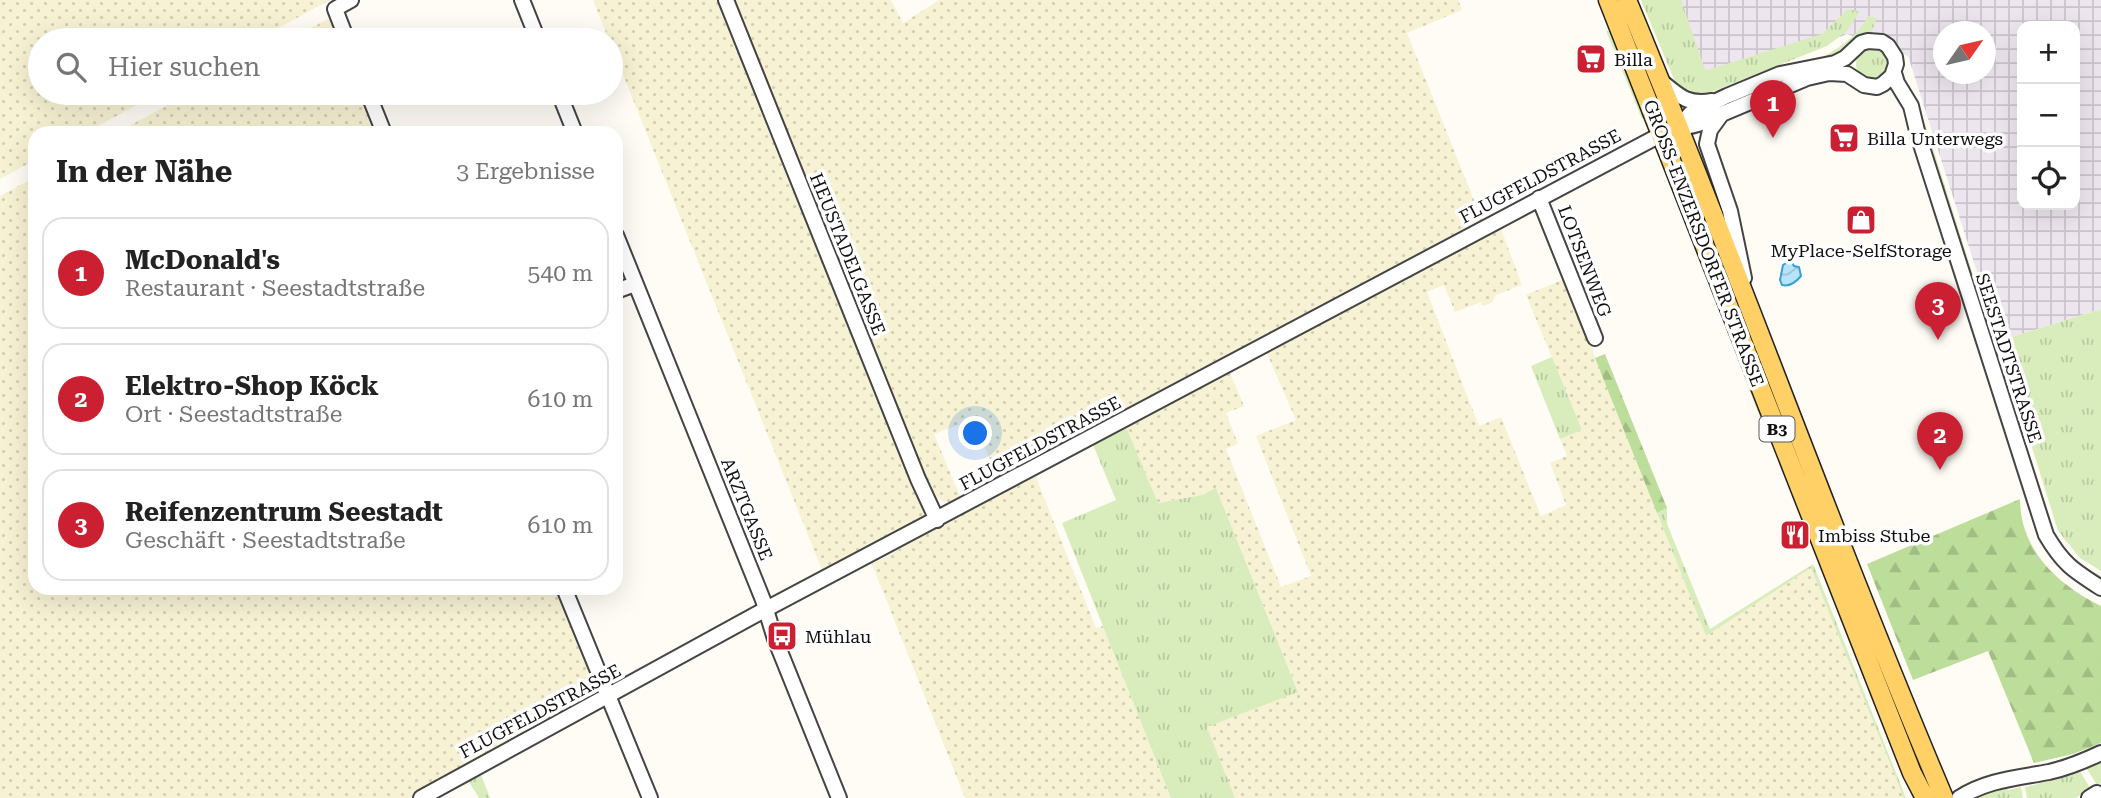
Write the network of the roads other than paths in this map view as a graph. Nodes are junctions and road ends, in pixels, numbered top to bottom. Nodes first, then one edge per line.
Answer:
1 (351, 0) edge
2 (522, 0) edge
3 (726, 0) edge
4 (1608, 0) edge
5 (1627, 0) edge
6 (342, 28) edge
7 (533, 28) edge
8 (1853, 51) junction
9 (1894, 73) junction
10 (1661, 82) junction
11 (1858, 82) junction
12 (1880, 85) junction
13 (1727, 96) junction
14 (373, 105) edge
15 (564, 105) edge
16 (1722, 114) junction
17 (1913, 120) junction
18 (381, 126) edge
19 (572, 126) edge
20 (1679, 126) junction
21 (1662, 134) junction
22 (1539, 198) junction
23 (623, 253) edge
24 (635, 284) junction
25 (623, 288) edge
26 (1756, 326) junction
27 (1595, 338) dead end
28 (937, 520) junction
29 (2101, 588) edge
30 (567, 595) edge
31 (765, 611) junction
32 (609, 696) junction
33 (2101, 753) edge
34 (421, 798) edge
35 (650, 798) edge
36 (839, 798) edge
37 (1925, 798) edge
38 (1944, 798) edge
39 (1959, 798) edge
40 (2089, 798) edge
41 (2101, 798) edge

1 - 6 street
2 - 7 street
3 - 28 street, HEUSTADELGASSE
4 - 21 main road, GROSS-ENZERSDORFER STRASSE / B3
5 - 10 main road, GROSS-ENZERSDORFER STRASSE / B3
8 - 9 street, SEESTADTSTRASSE
8 - 11 street
8 - 13 street, SEESTADTSTRASSE
9 - 12 street
9 - 17 street, SEESTADTSTRASSE
10 - 13 street
10 - 20 main road, GROSS-ENZERSDORFER STRASSE / B3
11 - 12 street
11 - 16 street
12 - 17 street, SEESTADTSTRASSE
13 - 20 street, SEESTADTSTRASSE
14 - 18 street
15 - 19 street
16 - 20 street
16 - 26 street
17 - 29 street, SEESTADTSTRASSE
20 - 21 street, FLUGFELDSTRASSE
20 - 26 main road, GROSS-ENZERSDORFER STRASSE / B3
21 - 22 street, FLUGFELDSTRASSE
21 - 37 main road, GROSS-ENZERSDORFER STRASSE / B3
22 - 27 street, LOTSENWEG
22 - 28 street, FLUGFELDSTRASSE
23 - 24 street, ARZTGASSE
24 - 25 street
24 - 31 street, ARZTGASSE
26 - 38 main road, GROSS-ENZERSDORFER STRASSE / B3
28 - 31 street, FLUGFELDSTRASSE
30 - 32 street
31 - 32 street, FLUGFELDSTRASSE
31 - 36 street, ARZTGASSE
32 - 34 street, FLUGFELDSTRASSE
32 - 35 street
33 - 39 street
40 - 41 street

